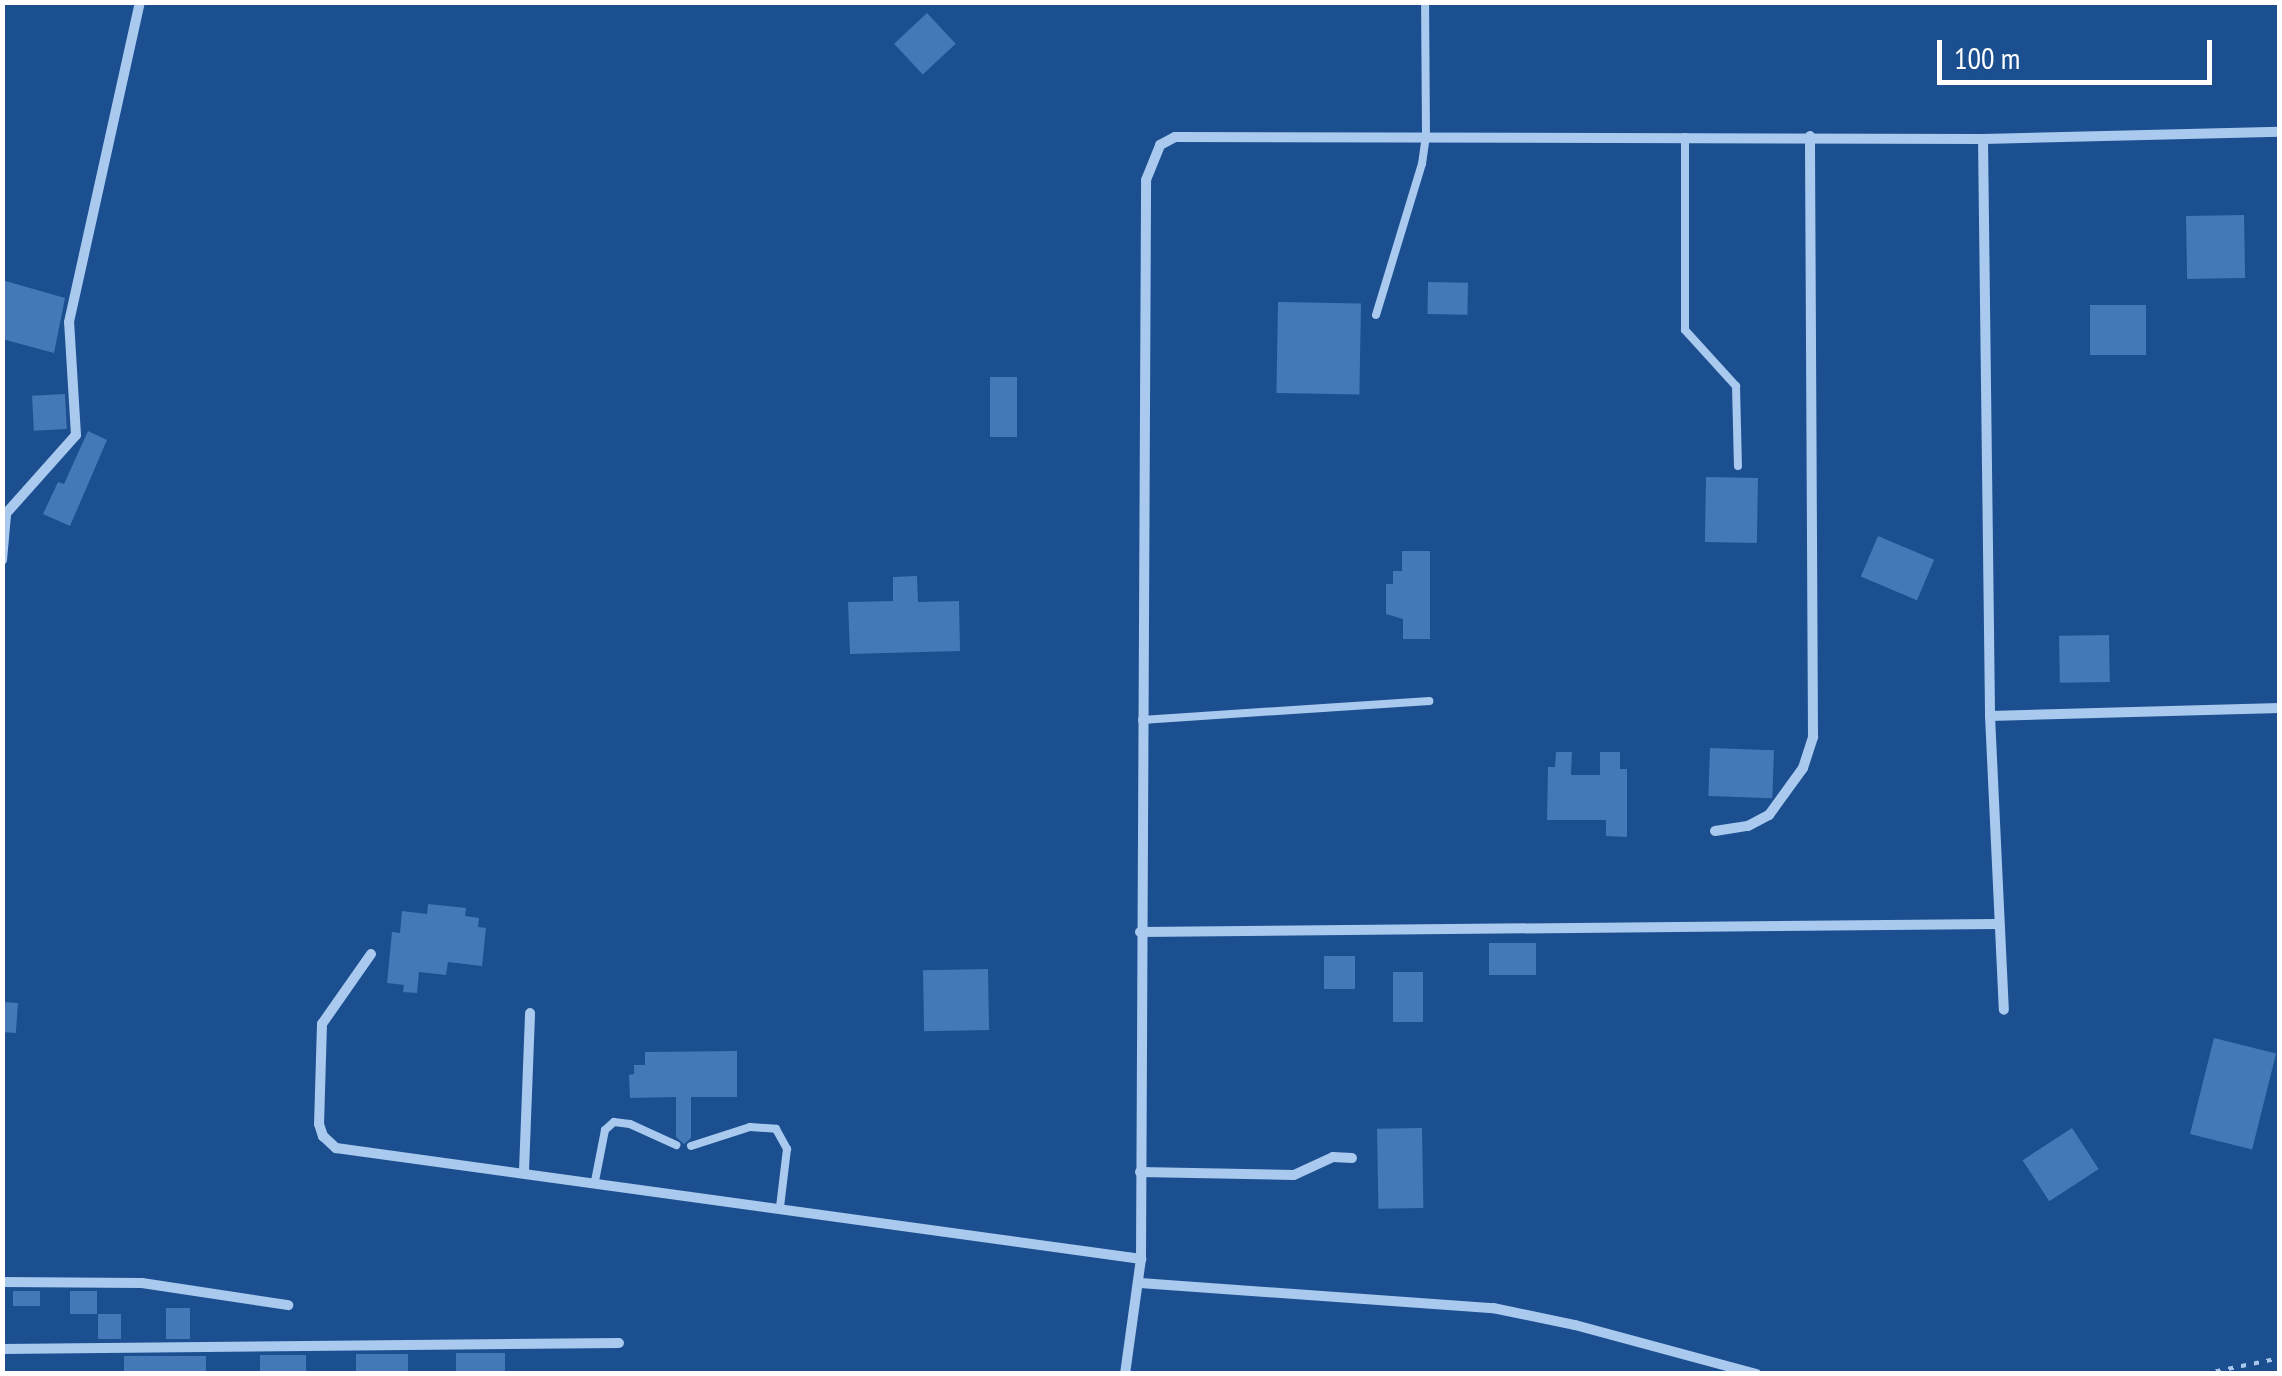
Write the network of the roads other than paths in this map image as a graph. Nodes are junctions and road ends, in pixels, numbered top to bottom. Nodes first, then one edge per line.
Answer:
1 (140, 2) edge
2 (1425, 2) edge
3 (2280, 132) edge
4 (1686, 135) junction
5 (1426, 136) junction
6 (1810, 136) junction
7 (1983, 139) junction
8 (1376, 316) dead end
9 (1738, 466) dead end
10 (4, 517) edge
11 (2, 560) edge
12 (1429, 701) dead end
13 (2280, 708) edge
14 (1990, 716) junction
15 (1142, 720) junction
16 (1716, 831) dead end
17 (1996, 924) junction
18 (1140, 932) junction
19 (371, 954) dead end
20 (2004, 1010) dead end
21 (530, 1013) dead end
22 (676, 1146) dead end
23 (691, 1146) dead end
24 (1352, 1158) dead end
25 (524, 1171) junction
26 (1140, 1172) junction
27 (596, 1182) junction
28 (780, 1208) junction
29 (1140, 1258) junction
30 (2, 1282) edge
31 (1140, 1284) junction
32 (288, 1305) dead end
33 (618, 1343) dead end
34 (2, 1349) edge
35 (1126, 1374) edge
36 (1756, 1374) edge

1 - 10 street
2 - 5 lane
3 - 7 street
4 - 5 street
4 - 6 street
4 - 9 lane
5 - 8 lane
5 - 15 street
6 - 7 street
6 - 16 street
7 - 14 street
10 - 11 street
12 - 15 lane
13 - 14 street
14 - 17 street
15 - 18 street
17 - 18 street
17 - 20 street
18 - 26 street
19 - 25 street
21 - 25 street
22 - 27 lane
23 - 28 lane
24 - 26 street
25 - 27 street
26 - 29 street
27 - 28 street
28 - 29 street
29 - 31 street
30 - 32 street
31 - 35 street
31 - 36 street
33 - 34 street

